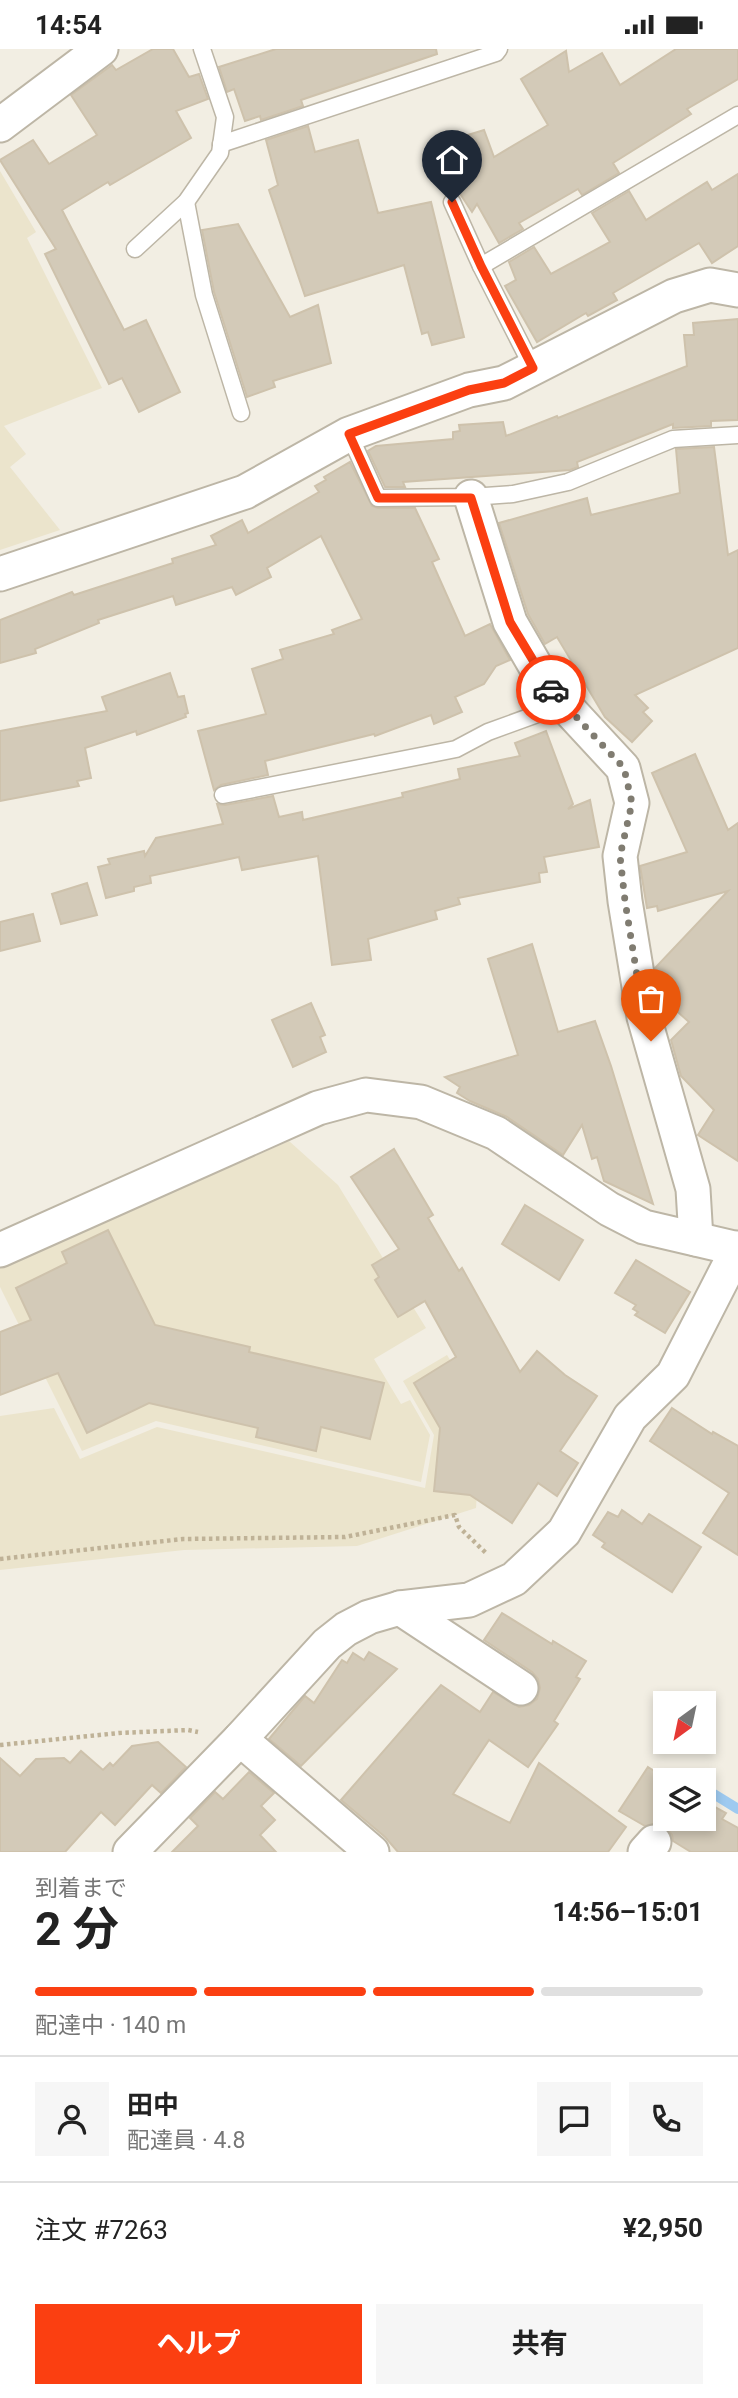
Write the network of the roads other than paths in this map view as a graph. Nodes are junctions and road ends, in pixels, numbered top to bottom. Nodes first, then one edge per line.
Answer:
1 (101, 49) edge
2 (202, 49) edge
3 (499, 49) edge
4 (738, 115) edge
5 (0, 125) edge
6 (221, 144) junction
7 (186, 202) junction
8 (452, 202) dead end
9 (135, 249) dead end
10 (481, 266) junction
11 (738, 290) edge
12 (533, 368) junction
13 (241, 413) dead end
14 (349, 434) junction
15 (738, 435) edge
16 (471, 498) junction
17 (0, 574) edge
18 (565, 704) junction
19 (223, 795) dead end
20 (696, 1239) junction
21 (738, 1249) edge
22 (0, 1250) edge
23 (400, 1608) junction
24 (521, 1688) dead end
25 (240, 1739) junction
26 (130, 1852) edge
27 (372, 1852) edge

1 - 5 street
2 - 6 lane
3 - 6 lane
4 - 10 lane
6 - 7 lane
7 - 9 lane
7 - 13 lane
8 - 10 lane
10 - 12 lane
11 - 12 street
12 - 14 street
14 - 16 lane
14 - 17 street
15 - 16 lane
16 - 18 street
18 - 19 lane
18 - 20 street
20 - 21 street
20 - 22 street
21 - 23 street
23 - 24 street
23 - 25 street
25 - 26 street
25 - 27 street

